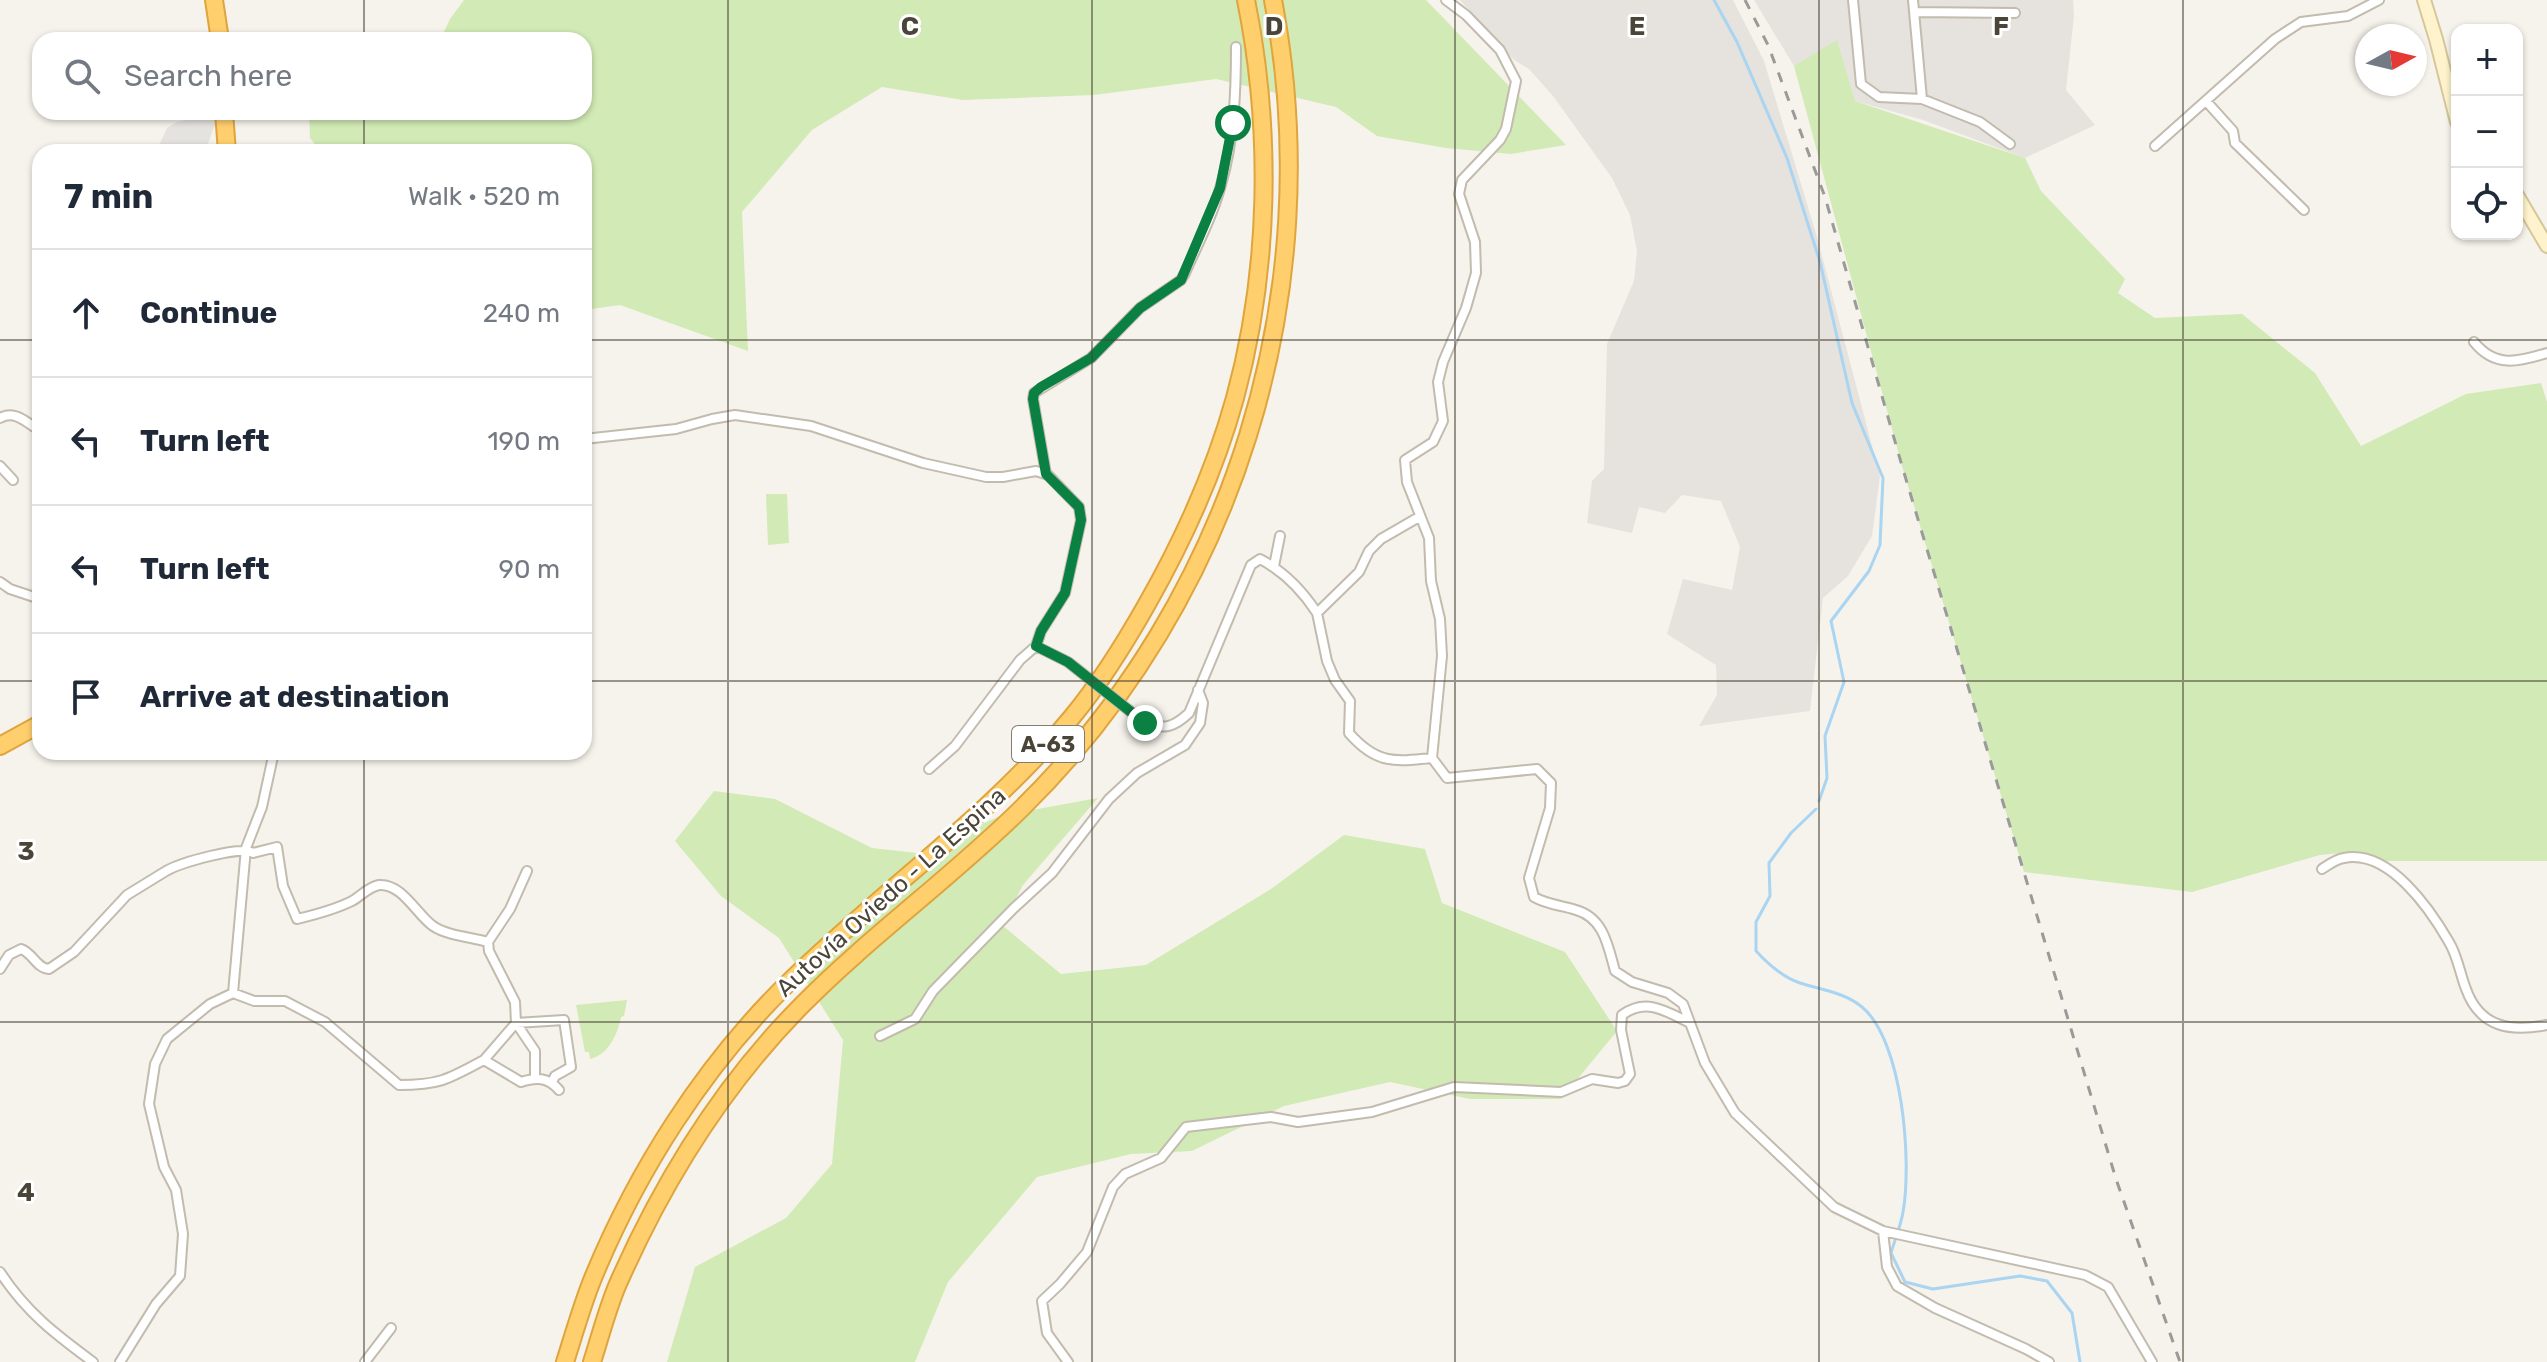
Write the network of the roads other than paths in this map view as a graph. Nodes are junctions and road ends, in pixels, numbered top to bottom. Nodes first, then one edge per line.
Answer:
1 (214, 0) edge
2 (1246, 0) edge
3 (1273, 0) edge
4 (1446, 0) edge
5 (1853, 0) edge
6 (1913, 0) edge
7 (2379, 0) edge
8 (2424, 0) edge
9 (1914, 12) junction
10 (2015, 13) dead end
11 (219, 32) edge
12 (1236, 47) dead end
13 (2451, 98) edge
14 (1922, 99) junction
15 (2206, 101) junction
16 (225, 120) edge
17 (226, 144) edge
18 (2010, 144) dead end
19 (2155, 146) dead end
20 (2523, 205) edge
21 (2304, 210) dead end
22 (2547, 246) edge
23 (2474, 342) dead end
24 (2547, 353) edge
25 (0, 418) edge
26 (32, 426) edge
27 (592, 438) edge
28 (0, 466) edge
29 (1046, 474) junction
30 (13, 480) dead end
31 (1419, 517) junction
32 (1280, 536) dead end
33 (1274, 566) junction
34 (0, 582) edge
35 (32, 596) edge
36 (1317, 613) junction
37 (1036, 646) junction
38 (1198, 690) junction
39 (32, 728) edge
40 (0, 746) edge
41 (1432, 758) junction
42 (272, 760) edge
43 (929, 769) dead end
44 (246, 848) junction
45 (2322, 869) dead end
46 (527, 871) dead end
47 (488, 942) junction
48 (0, 969) edge
49 (233, 993) junction
50 (1688, 1022) junction
51 (516, 1023) junction
52 (2547, 1025) edge
53 (880, 1036) dead end
54 (484, 1060) junction
55 (535, 1077) junction
56 (552, 1082) junction
57 (559, 1090) dead end
58 (1887, 1231) junction
59 (0, 1272) edge
60 (391, 1328) dead end
61 (93, 1362) edge
62 (120, 1362) edge
63 (365, 1362) edge
64 (565, 1362) edge
65 (592, 1362) edge
66 (1068, 1362) edge
67 (2049, 1362) edge
68 (2152, 1362) edge

1 - 11 highway
2 - 64 highway, Autovía Oviedo - La Espina / A-63
3 - 65 highway, Autovía Oviedo - La Espina / A-63
4 - 31 street
5 - 14 street
6 - 9 street
7 - 15 street
8 - 13 street
9 - 10 street
9 - 14 street
12 - 29 street
14 - 18 street
15 - 19 street
15 - 21 street
16 - 17 highway
20 - 22 street
23 - 24 street
25 - 26 street
27 - 29 street
28 - 30 street
29 - 37 street
31 - 36 street
31 - 41 street
32 - 33 street
33 - 36 street
33 - 38 street
34 - 35 street
36 - 41 street
37 - 38 street, bridge
37 - 43 street
38 - 53 street
39 - 40 highway
41 - 50 street
42 - 44 street
44 - 47 street
44 - 48 street
44 - 49 street
45 - 52 street
46 - 47 street
47 - 51 street
49 - 54 street
49 - 62 street
50 - 58 street
50 - 66 street
51 - 54 street
51 - 55 street
51 - 56 street
54 - 55 street
55 - 56 street
56 - 57 street
58 - 67 street
58 - 68 street
59 - 61 street
60 - 63 street

